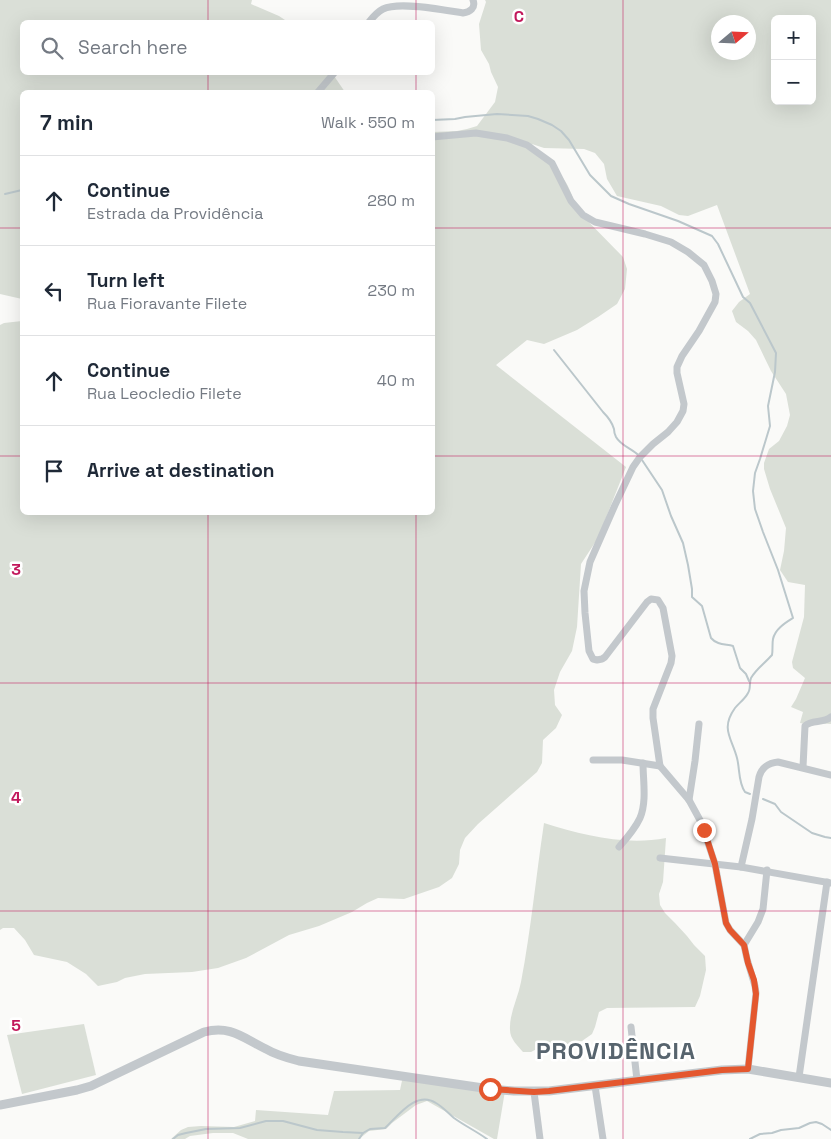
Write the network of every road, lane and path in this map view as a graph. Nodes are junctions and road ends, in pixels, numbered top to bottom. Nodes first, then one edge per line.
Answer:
1 (473, 0) edge
2 (371, 20) edge
3 (332, 75) edge
4 (320, 90) edge
5 (435, 137) edge
6 (831, 717) edge
7 (699, 724) dead end
8 (593, 760) dead end
9 (643, 763) junction
10 (660, 766) junction
11 (803, 767) junction
12 (831, 775) edge
13 (688, 800) junction
14 (619, 847) dead end
15 (660, 858) dead end
16 (715, 864) junction
17 (741, 867) junction
18 (767, 870) junction
19 (829, 883) edge
20 (744, 945) junction
21 (631, 1027) dead end
22 (748, 1069) junction
23 (799, 1077) junction
24 (637, 1080) junction
25 (831, 1083) edge
26 (595, 1086) junction
27 (534, 1092) junction
28 (0, 1105) edge
29 (540, 1139) edge
30 (602, 1139) edge

1 - 2 street
3 - 4 street
5 - 10 street
6 - 11 street
7 - 13 street
8 - 9 street
9 - 10 street
9 - 14 street
10 - 13 street
11 - 12 street
11 - 17 street
13 - 16 street
15 - 16 street
16 - 17 street
16 - 20 street
17 - 18 street
18 - 19 street
18 - 20 street
19 - 23 street
20 - 22 street
21 - 24 street
22 - 23 street
22 - 24 street
23 - 25 street
24 - 26 street
26 - 27 street
26 - 30 street
27 - 28 street
27 - 29 street

